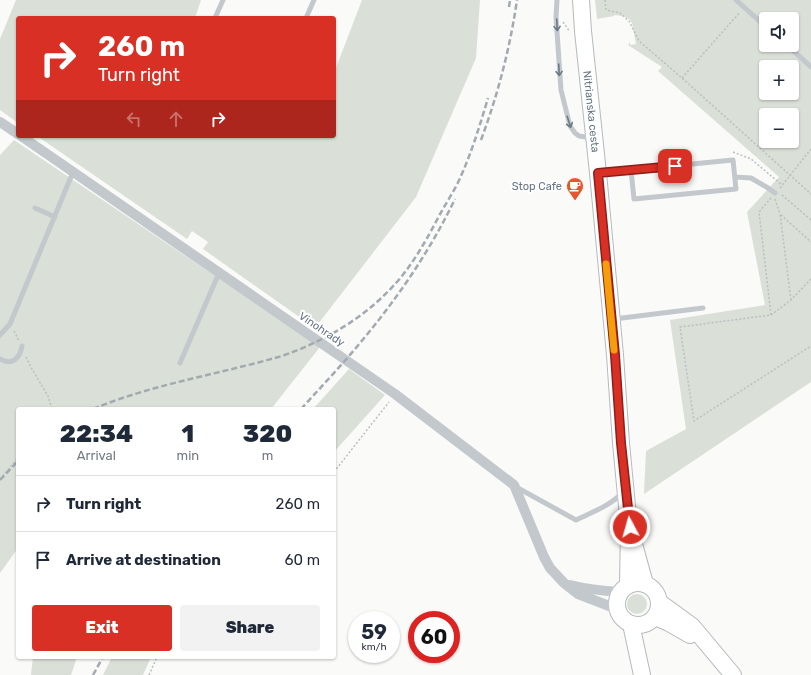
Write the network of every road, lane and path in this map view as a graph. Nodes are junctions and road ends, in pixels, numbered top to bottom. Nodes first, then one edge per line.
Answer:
1 (223, 0) edge
2 (314, 0) edge
3 (557, 0) edge
4 (576, 0) edge
5 (581, 0) edge
6 (605, 0) edge
7 (736, 0) edge
8 (744, 8) junction
9 (557, 12) junction
10 (216, 16) edge
11 (307, 16) edge
12 (759, 21) edge
13 (577, 32) junction
14 (795, 52) edge
15 (811, 66) edge
16 (682, 78) junction
17 (0, 122) edge
18 (16, 133) edge
19 (24, 138) edge
20 (594, 138) junction
21 (811, 149) edge
22 (733, 152) dead end
23 (631, 170) junction
24 (73, 172) junction
25 (598, 173) junction
26 (790, 175) junction
27 (735, 177) junction
28 (782, 185) junction
29 (775, 193) dead end
30 (811, 194) edge
31 (35, 208) dead end
32 (780, 214) junction
33 (55, 217) junction
34 (811, 220) edge
35 (811, 242) edge
36 (219, 273) junction
37 (811, 279) edge
38 (791, 300) junction
39 (703, 308) dead end
40 (771, 315) junction
41 (611, 319) junction
42 (10, 324) junction
43 (0, 335) edge
44 (22, 346) junction
45 (811, 346) edge
46 (0, 359) edge
47 (180, 364) dead end
48 (395, 394) junction
49 (51, 407) edge
50 (16, 460) edge
51 (336, 469) edge
52 (0, 479) edge
53 (514, 485) junction
54 (626, 489) junction
55 (630, 527) junction
56 (564, 583) junction
57 (645, 584) junction
58 (624, 588) junction
59 (617, 609) junction
60 (648, 616) junction
61 (156, 659) edge
62 (149, 675) edge
63 (642, 675) edge
64 (646, 675) edge
65 (733, 675) edge

1 - 10 lane
2 - 11 lane
3 - 9 lane
4 - 13 main road, Nitrianska cesta
5 - 13 main road, Nitrianska cesta
6 - 16 path
7 - 8 lane
8 - 12 lane
8 - 16 path
9 - 13 path
9 -> 20 lane
13 - 20 main road, Nitrianska cesta
14 - 15 lane
16 - 26 path
17 - 18 street
19 - 24 street, Vinohrady
20 - 25 main road, Nitrianska cesta
21 - 26 path
22 - 28 path
23 - 25 lane
23 - 27 lane
23 - 27 lane
24 - 33 lane
24 - 36 street, Vinohrady
25 - 41 main road, Nitrianska cesta
26 - 28 path
26 - 30 path
27 - 29 lane
28 - 34 path
31 - 33 lane
32 - 35 path
32 - 38 path
32 - 40 path
33 - 42 lane
36 - 47 lane
36 - 48 street, Vinohrady
37 - 38 path
38 - 40 path
39 - 41 lane
40 - 45 path
41 - 54 main road, Nitrianska cesta
42 - 43 lane
42 - 44 path
44 - 46 lane
44 - 49 path
48 - 51 path
48 - 53 street, Vinohrady
50 - 52 path
53 - 54 lane
53 - 56 street, Vinohrady
54 - 55 main road, Nitrianska cesta
55 - 57 main road, Nitrianska cesta
55 - 58 main road, Nitrianska cesta
56 - 58 street
56 - 59 street, Vinohrady
57 - 58 main road
57 - 60 main road
58 - 59 main road
59 - 60 main road
60 - 63 main road
60 - 64 main road
60 - 65 main road
61 - 62 path

